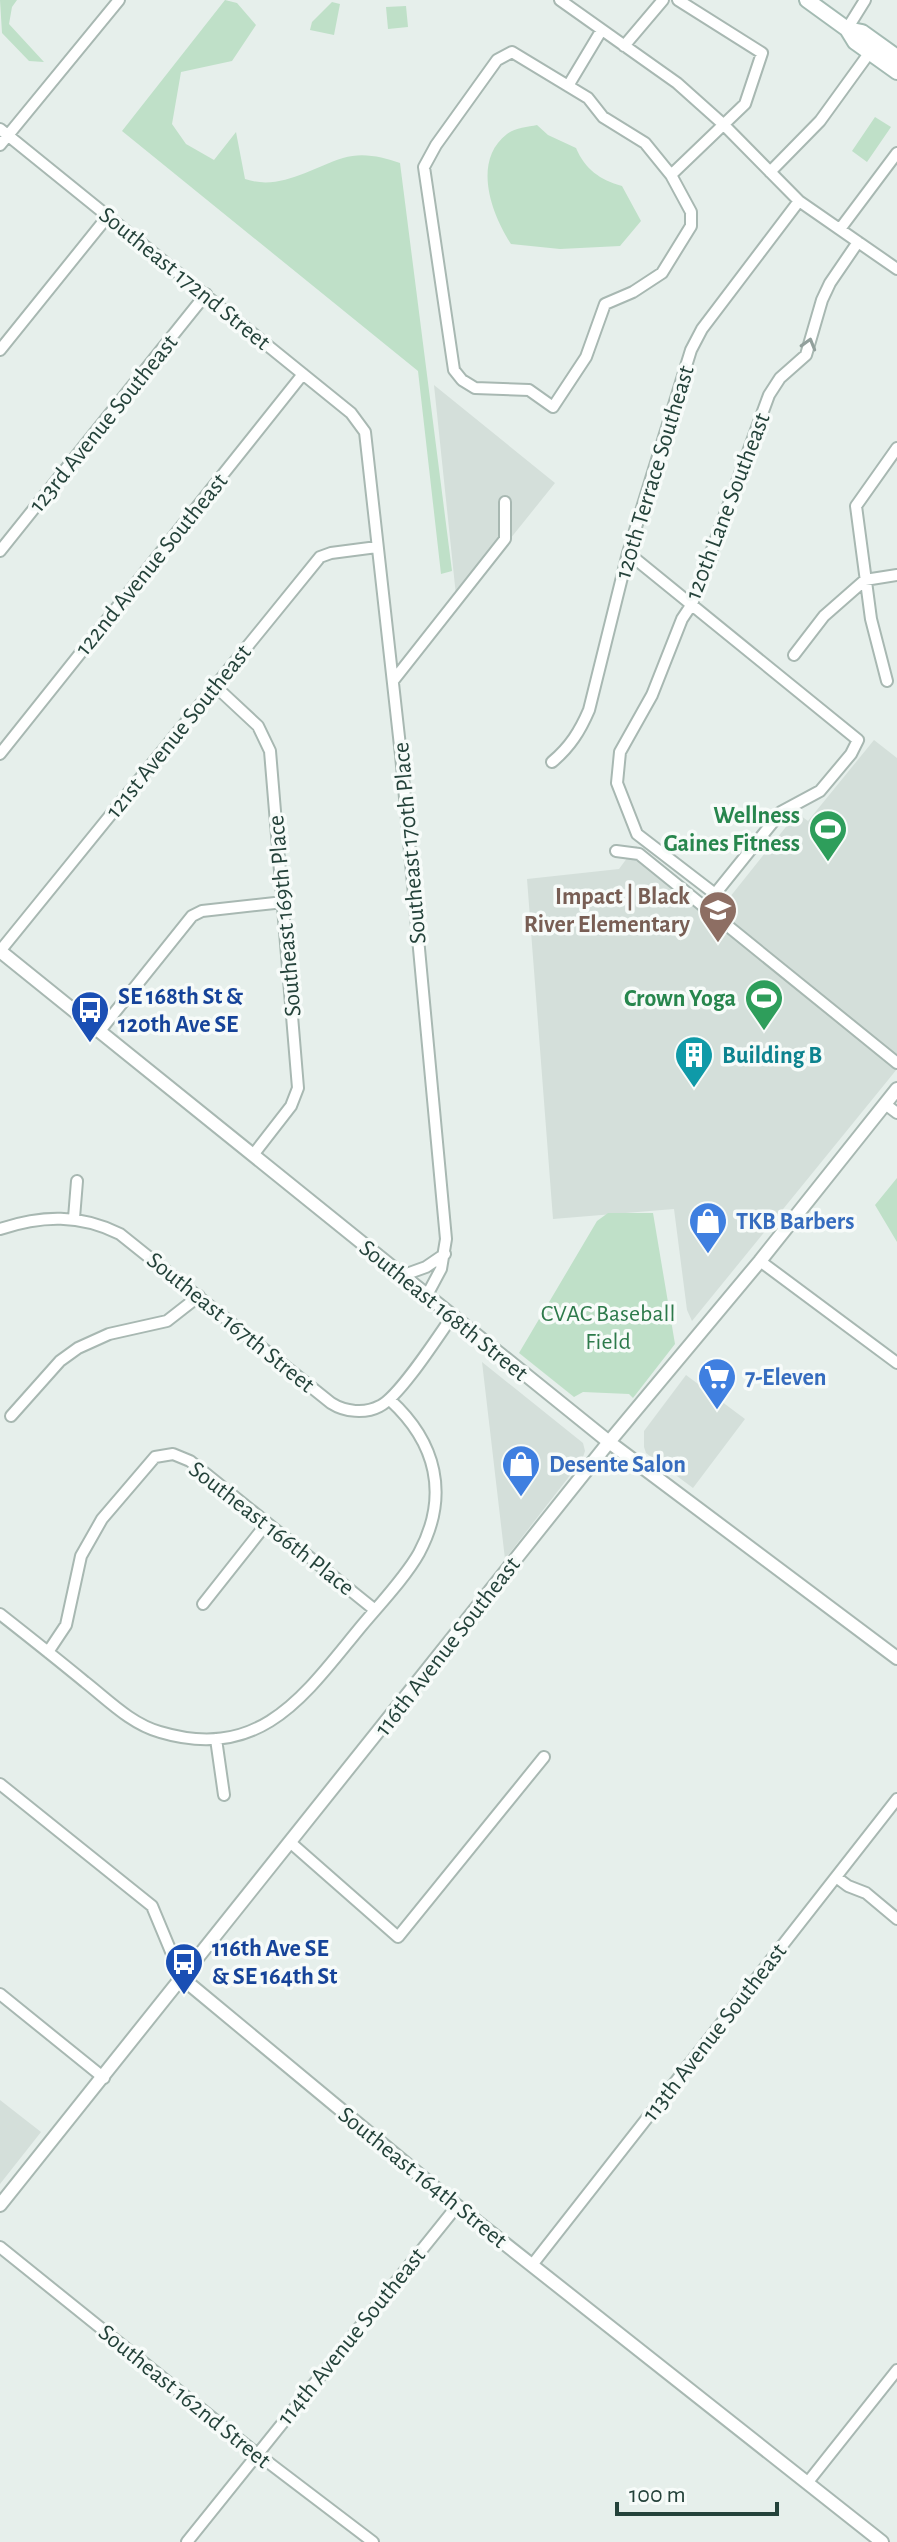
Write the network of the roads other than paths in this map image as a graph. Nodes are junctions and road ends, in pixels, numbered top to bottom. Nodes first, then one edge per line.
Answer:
1 (119, 0) edge
2 (560, 0) edge
3 (663, 0) edge
4 (678, 0) edge
5 (807, 0) edge
6 (865, 0) edge
7 (847, 29) junction
8 (601, 31) junction
9 (624, 46) junction
10 (870, 52) junction
11 (897, 57) edge
12 (897, 72) edge
13 (568, 86) junction
14 (724, 125) junction
15 (2, 137) edge
16 (897, 153) edge
17 (770, 172) junction
18 (671, 175) junction
19 (799, 201) junction
20 (108, 216) junction
21 (840, 229) junction
22 (858, 242) junction
23 (897, 269) edge
24 (206, 294) junction
25 (0, 350) edge
26 (303, 374) junction
27 (365, 432) joint
28 (897, 448) edge
29 (505, 502) dead end
30 (377, 547) junction
31 (0, 551) edge
32 (628, 553) junction
33 (897, 575) edge
34 (865, 580) junction
35 (692, 604) junction
36 (794, 655) dead end
37 (393, 681) junction
38 (887, 681) dead end
39 (214, 685) junction
40 (0, 754) edge
41 (552, 762) dead end
42 (616, 851) dead end
43 (284, 902) junction
44 (0, 951) edge
45 (99, 1032) junction
46 (897, 1063) edge
47 (897, 1089) edge
48 (885, 1104) junction
49 (897, 1113) edge
50 (253, 1155) junction
51 (77, 1181) dead end
52 (74, 1218) junction
53 (0, 1229) edge
54 (445, 1254) junction
55 (760, 1261) junction
56 (401, 1276) junction
57 (199, 1296) junction
58 (426, 1297) junction
59 (451, 1318) junction
60 (897, 1363) edge
61 (390, 1400) junction
62 (11, 1416) dead end
63 (609, 1442) junction
64 (267, 1523) junction
65 (203, 1604) dead end
66 (375, 1610) junction
67 (0, 1614) edge
68 (48, 1652) junction
69 (897, 1658) edge
70 (216, 1739) junction
71 (544, 1757) dead end
72 (0, 1784) edge
73 (224, 1795) dead end
74 (897, 1799) edge
75 (291, 1843) junction
76 (836, 1877) junction
77 (897, 1919) edge
78 (182, 1978) junction
79 (0, 1994) edge
80 (104, 2078) junction
81 (0, 2205) edge
82 (457, 2206) junction
83 (0, 2247) edge
84 (532, 2265) junction
85 (897, 2370) edge
86 (256, 2453) junction
87 (808, 2482) junction
88 (187, 2542) edge
89 (373, 2542) edge
90 (882, 2542) edge

1 - 15 street
2 - 8 street
3 - 9 street
4 - 14 street
5 - 7 main road
6 - 7 street
7 - 10 main road
7 - 11 main road
8 - 9 street
8 - 13 street
9 - 14 street
10 - 12 main road
10 - 17 street
13 - 18 street
13 - 18 street
14 - 17 street
14 - 18 street
15 - 20 street, Southeast 172nd Street
16 - 21 street
17 - 19 street
19 - 21 street
19 - 32 street, 120th Terrace Southeast
20 - 24 street, Southeast 172nd Street
20 - 25 street
21 - 22 street
22 - 23 street
35 -> 22 street, 120th Lane Southeast
24 - 26 street, Southeast 172nd Street
24 - 31 street, 123rd Avenue Southeast
26 - 27 street, Southeast 172nd Street
26 - 40 street, 122nd Avenue Southeast
27 - 30 street, Southeast 170th Place
28 - 34 street
29 - 37 street
30 - 37 street, Southeast 170th Place
30 - 39 street, 121st Avenue Southeast
32 - 35 street
32 - 41 street, 120th Terrace Southeast
33 - 34 street
34 - 36 street
34 - 38 street
35 - 35 street, 120th Lane Southeast
37 - 54 street, Southeast 170th Place
39 - 43 street, Southeast 169th Place
39 - 44 street, 121st Avenue Southeast
42 - 46 street
43 - 45 street
43 - 50 street, Southeast 169th Place
44 - 45 street, Southeast 168th Street
45 - 50 street, Southeast 168th Street
47 - 48 street, 116th Avenue Southeast
48 - 49 street
48 - 55 street, 116th Avenue Southeast
50 - 56 street, Southeast 168th Street
51 - 52 street
52 - 53 street, Southeast 167th Street
52 - 57 street, Southeast 167th Street
54 - 56 street
54 - 58 street, Southeast 170th Place
55 - 60 street
55 - 63 street, 116th Avenue Southeast
56 - 58 street, Southeast 168th Street
57 - 61 street, Southeast 167th Street
57 - 62 street
58 - 59 street, Southeast 168th Street
59 - 61 street
59 - 63 street, Southeast 168th Street
61 - 66 street
63 - 69 street, Southeast 168th Street
63 - 75 street, 116th Avenue Southeast
64 - 65 street
64 - 66 street, Southeast 166th Place
64 - 68 street, Southeast 166th Place
66 - 70 street
67 - 68 street
68 - 70 street
70 - 73 street
71 - 75 street
72 - 78 street, Southeast 164th Street
74 - 76 street, 113th Avenue Southeast
75 - 78 street, 116th Avenue Southeast
76 - 77 street
76 - 84 street, 113th Avenue Southeast
78 - 80 street, 116th Avenue Southeast
78 - 82 street, Southeast 164th Street
79 - 80 street
80 - 81 street, 116th Avenue Southeast
82 - 84 street, Southeast 164th Street
82 - 86 street, 114th Avenue Southeast
83 - 86 street, Southeast 162nd Street
84 - 87 street, Southeast 164th Street
85 - 87 street
86 - 88 street, 114th Avenue Southeast
86 - 89 street, Southeast 162nd Street
87 - 90 street, Southeast 164th Street

